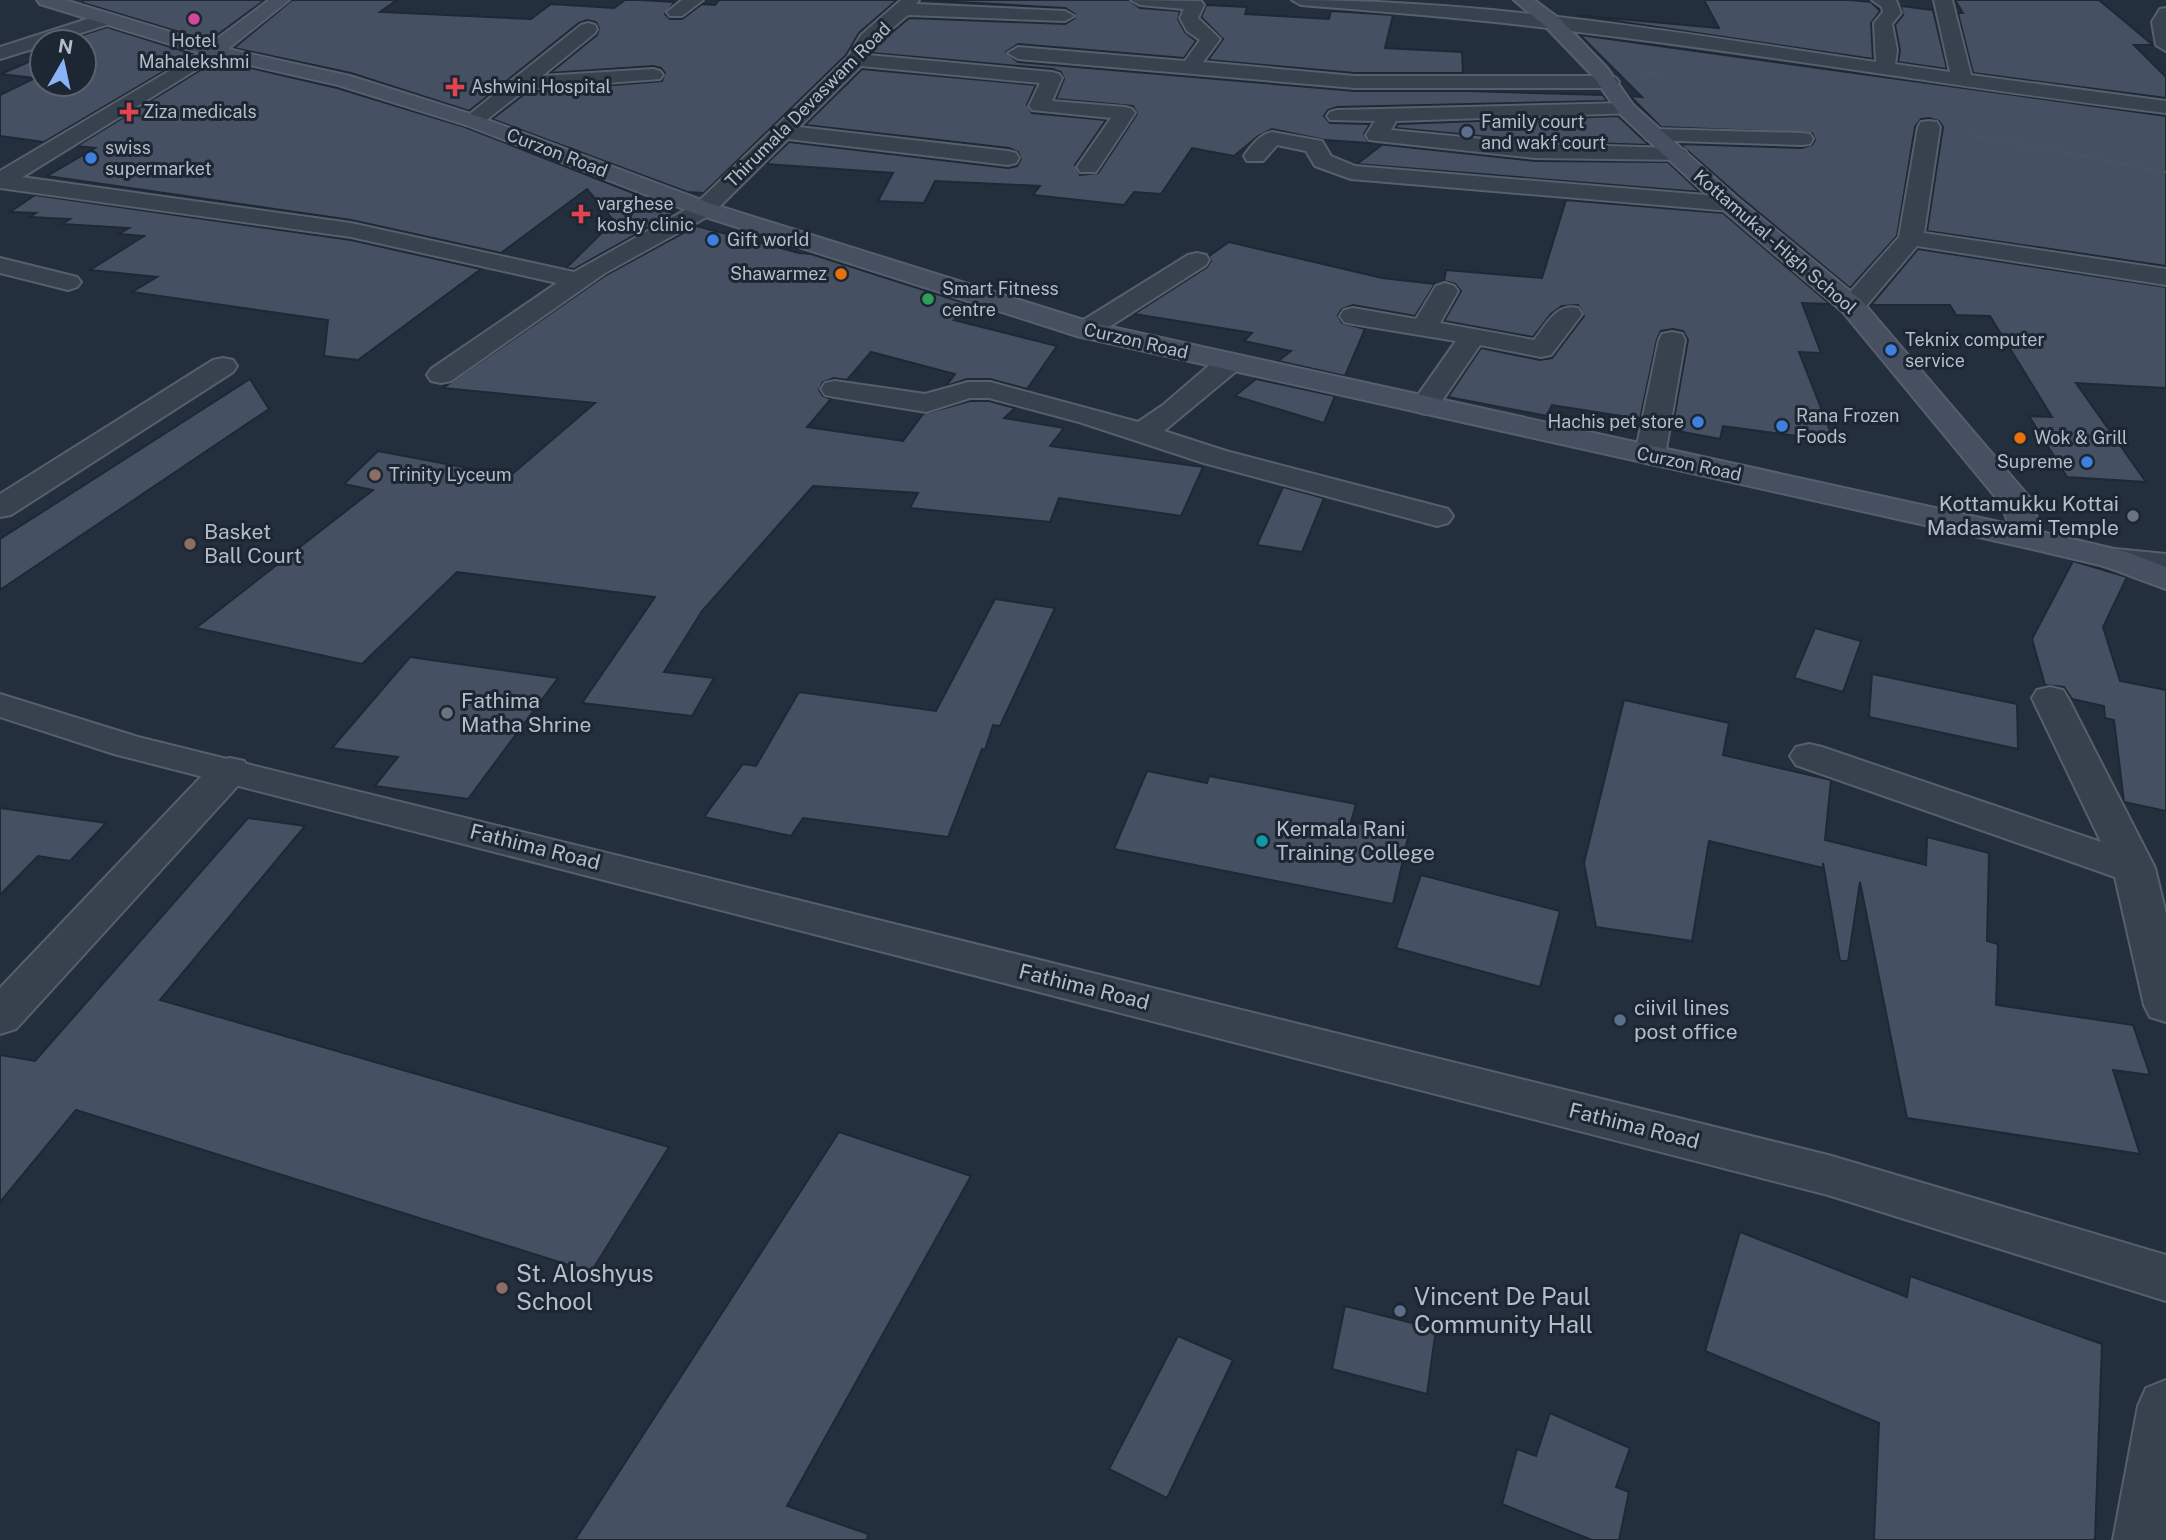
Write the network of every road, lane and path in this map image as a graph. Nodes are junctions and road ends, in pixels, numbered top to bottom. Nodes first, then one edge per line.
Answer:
1 (47, 0) edge
2 (281, 0) edge
3 (694, 0) edge
4 (1140, 0) edge
5 (1301, 0) edge
6 (1523, 0) edge
7 (1881, 0) edge
8 (1942, 0) edge
9 (1198, 2) edge
10 (907, 5) edge
11 (71, 9) junction
12 (676, 12) dead end
13 (2166, 13) edge
14 (1065, 16) dead end
15 (35, 18) dead end
16 (106, 19) junction
17 (1553, 23) junction
18 (587, 29) dead end
19 (868, 40) junction
20 (895, 42) dead end
21 (2166, 45) edge
22 (213, 51) junction
23 (1004, 52) dead end
24 (0, 53) edge
25 (856, 60) junction
26 (1190, 67) junction
27 (1885, 69) junction
28 (1668, 74) dead end
29 (653, 75) dead end
30 (1604, 77) junction
31 (1962, 81) junction
32 (521, 83) junction
33 (2166, 107) edge
34 (1626, 109) junction
35 (1389, 115) junction
36 (1337, 116) dead end
37 (472, 121) junction
38 (1929, 127) joint
39 (783, 132) junction
40 (1655, 135) junction
41 (1802, 139) dead end
42 (1535, 151) junction
43 (1677, 155) junction
44 (1255, 156) dead end
45 (1008, 158) dead end
46 (1088, 167) dead end
47 (2166, 172) edge
48 (0, 181) edge
49 (1532, 189) junction
50 (1730, 204) junction
51 (704, 209) junction
52 (1911, 238) junction
53 (1197, 260) dead end
54 (0, 265) edge
55 (2166, 277) edge
56 (578, 280) junction
57 (68, 282) dead end
58 (1445, 290) dead end
59 (1852, 306) junction
60 (1569, 314) dead end
61 (1353, 316) dead end
62 (1424, 328) junction
63 (1086, 330) junction
64 (1473, 336) junction
65 (1672, 340) dead end
66 (1230, 362) junction
67 (223, 366) dead end
68 (441, 376) dead end
69 (835, 389) dead end
70 (1425, 405) junction
71 (1143, 432) junction
72 (1650, 455) junction
73 (0, 508) edge
74 (1437, 516) dead end
75 (2028, 538) junction
76 (2115, 559) junction
77 (2166, 564) edge
78 (2166, 579) edge
79 (2050, 698) dead end
80 (0, 705) edge
81 (1809, 757) dead end
82 (230, 770) junction
83 (2134, 868) junction
84 (2166, 1005) edge
85 (0, 1017) edge
86 (2166, 1278) edge
87 (2166, 1406) edge
88 (2143, 1540) edge

1 - 11 main road, Curzon Road
2 - 22 main road
3 - 12 street
4 - 9 street
5 - 17 street
6 - 17 main road, Kottamukal - High School
7 - 27 street
8 - 31 street
9 - 26 street
10 - 14 street
10 - 19 street, Thirumala Devaswam Road
11 - 15 street
11 - 16 main road, Curzon Road
13 - 21 street
16 - 22 main road, Curzon Road
16 - 24 street
17 - 27 street
17 - 30 main road, Kottamukal - High School
18 - 32 street
19 - 20 street
19 - 25 street, Thirumala Devaswam Road
22 - 37 main road, Curzon Road
22 - 48 street
23 - 26 street
25 - 39 street, Thirumala Devaswam Road
25 - 46 street
26 - 30 street
27 - 31 street
28 - 30 path
29 - 32 street
30 - 34 main road, Kottamukal - High School
31 - 33 street
32 - 37 street
34 - 35 street
34 - 40 main road, Kottamukal - High School
35 - 36 street
35 - 42 street
37 - 51 main road, Curzon Road
38 - 47 path
38 - 52 street
39 - 45 street
39 - 51 street, Thirumala Devaswam Road
40 - 41 street
40 - 43 main road, Kottamukal - High School
42 - 43 street
42 - 49 street
43 - 50 main road, Kottamukal - High School
44 - 49 street
48 - 56 street
49 - 50 street
50 - 59 main road, Kottamukal - High School
51 - 56 street, Thirumala Devaswam Road
51 - 63 main road, Curzon Road
52 - 55 street
52 - 59 street
53 - 63 street
54 - 57 street
56 - 68 street, Thirumala Devaswam Road
58 - 62 street
59 - 75 main road, Kottamukal - High School
60 - 64 street
61 - 62 street
62 - 64 street
63 - 66 main road, Curzon Road
64 - 70 street
65 - 72 street
66 - 70 main road, Curzon Road
66 - 71 street
67 - 73 street
69 - 71 street
70 - 72 main road, Curzon Road
71 - 74 street
72 - 75 main road, Curzon Road
75 - 76 main road, Curzon Road
76 - 77 street
76 - 78 main road, Curzon Road
79 - 83 street
80 - 82 street, Fathima Road
81 - 83 street
82 - 85 street
82 - 86 street, Fathima Road
83 - 84 street
87 - 88 street

